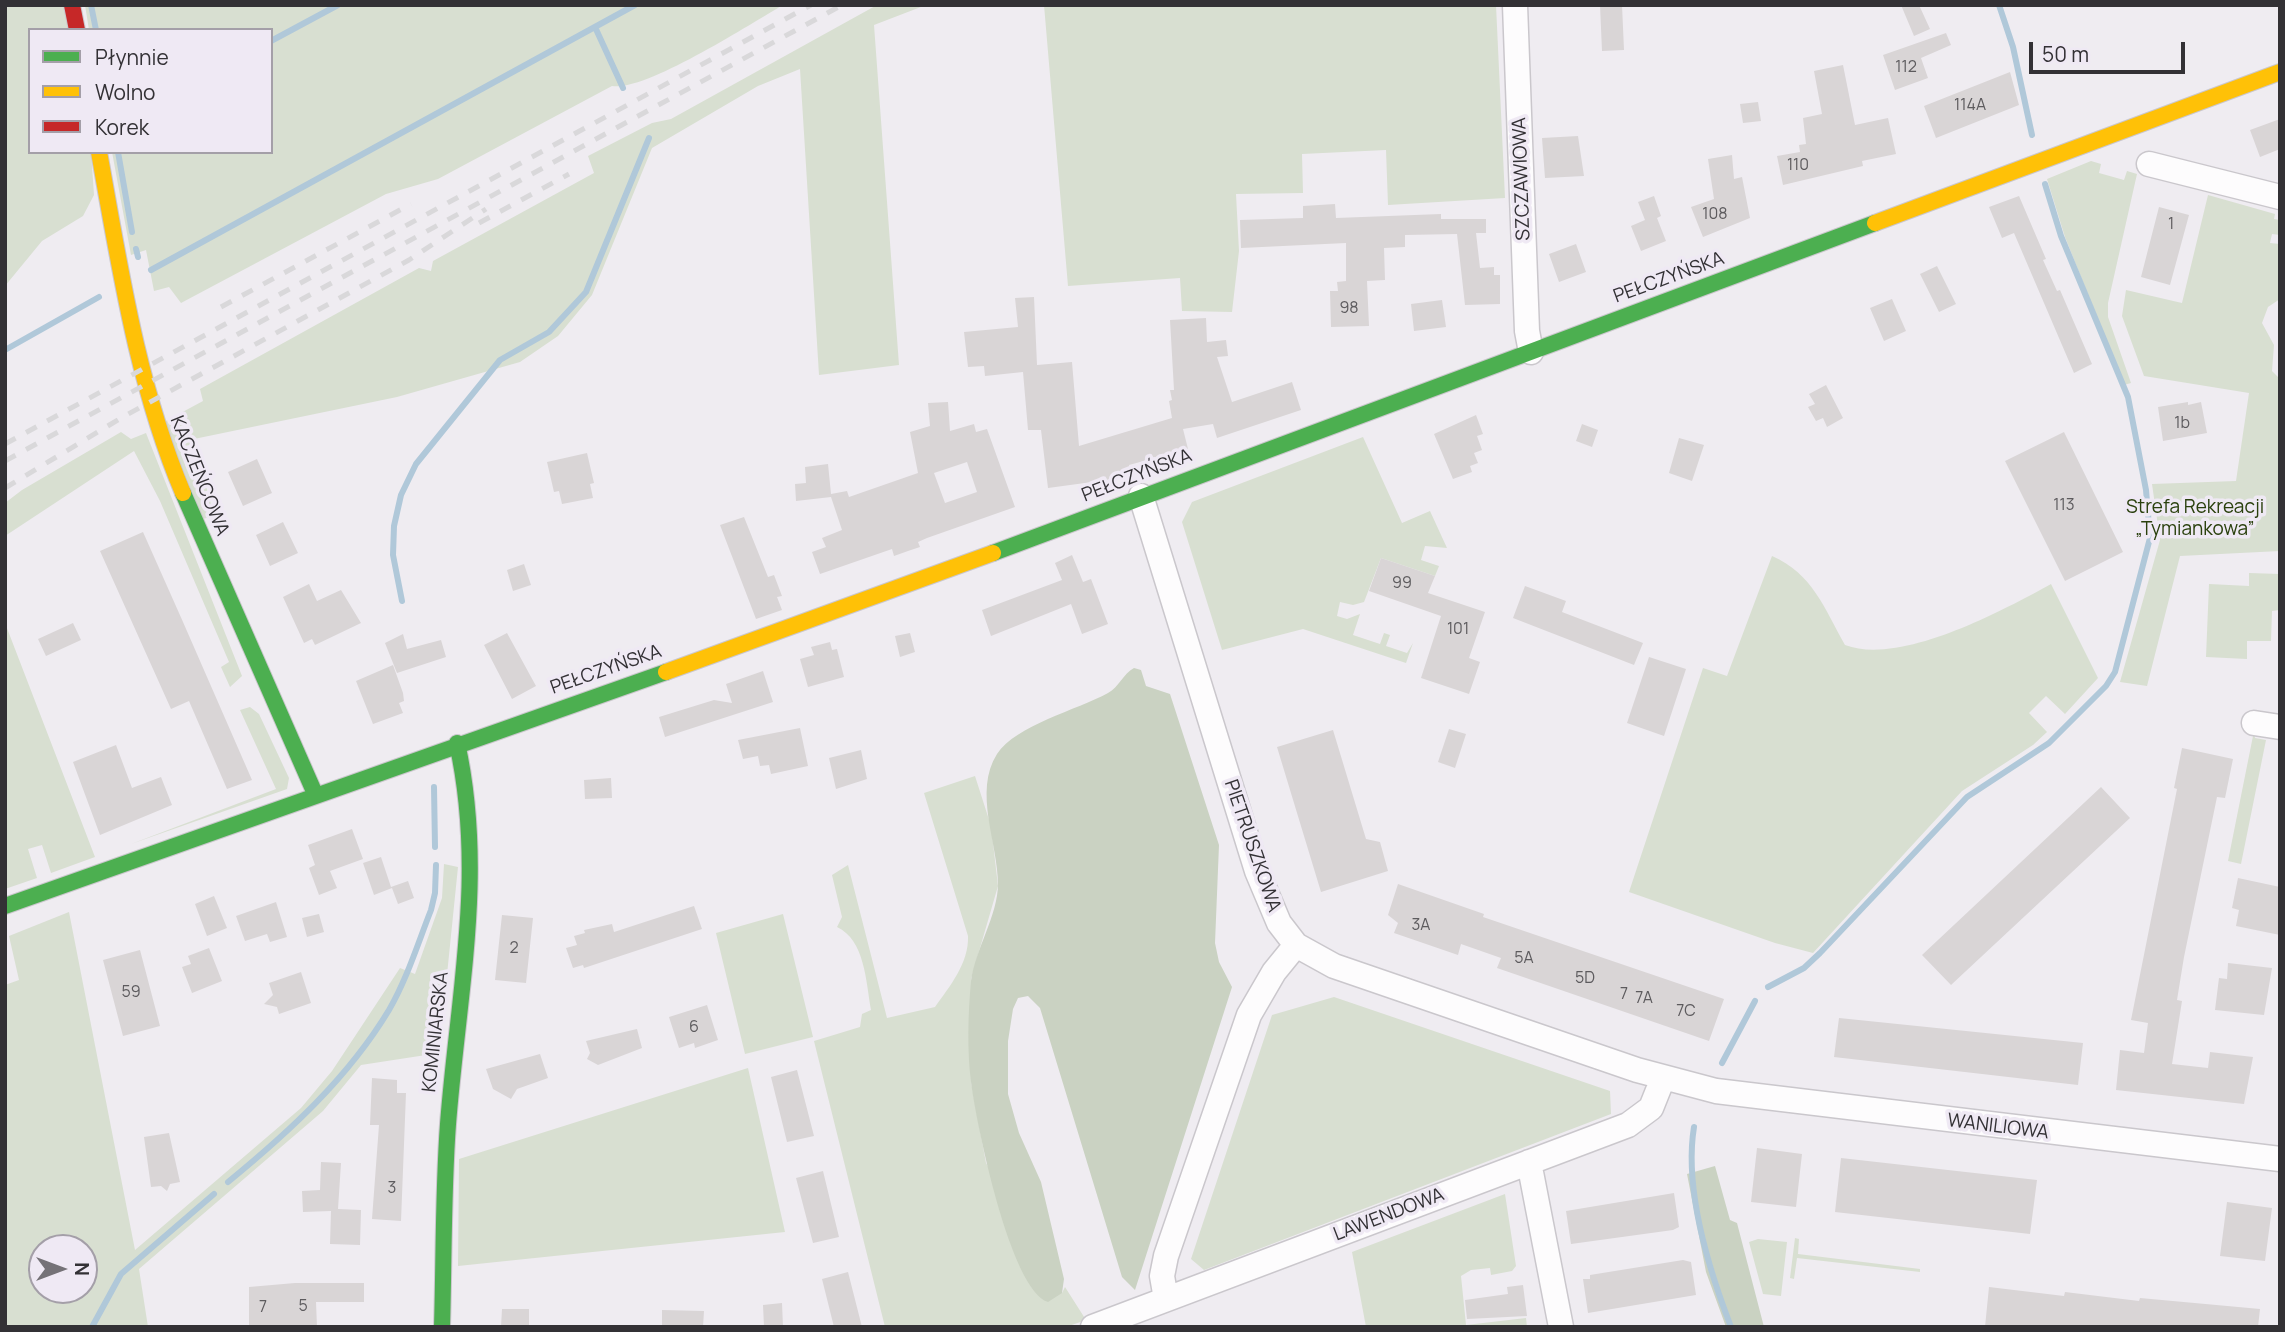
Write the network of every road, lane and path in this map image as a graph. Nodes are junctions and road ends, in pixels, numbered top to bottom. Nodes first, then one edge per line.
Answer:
1 (72, 5) edge
2 (1516, 5) edge
3 (77, 28) edge
4 (2280, 72) edge
5 (99, 154) edge
6 (2149, 164) dead end
7 (2280, 197) edge
8 (1531, 352) junction
9 (1141, 496) junction
10 (2254, 723) dead end
11 (2280, 727) edge
12 (457, 744) junction
13 (316, 796) junction
14 (5, 906) edge
15 (1296, 945) junction
16 (1663, 1078) junction
17 (2280, 1159) edge
18 (1529, 1162) junction
19 (1154, 1311) edge
20 (442, 1327) edge
21 (1093, 1327) edge
22 (1561, 1327) edge

1 - 3 main road
2 - 8 street, SZCZAWIOWA
4 - 8 main road, PEŁCZYŃSKA
5 - 13 main road, KACZEŃCOWA
6 - 7 street
8 - 9 main road, PEŁCZYŃSKA
9 - 12 main road, PEŁCZYŃSKA
9 - 15 street, PIETRUSZKOWA
10 - 11 street
12 - 13 main road, PEŁCZYŃSKA
12 - 20 main road, KOMINIARSKA
13 - 14 main road, PEŁCZYŃSKA
15 - 16 street, WANILIOWA
15 - 19 street
16 - 17 street, WANILIOWA
16 - 18 street, LAWENDOWA
18 - 19 street, LAWENDOWA
18 - 22 street
19 - 21 street, LAWENDOWA

